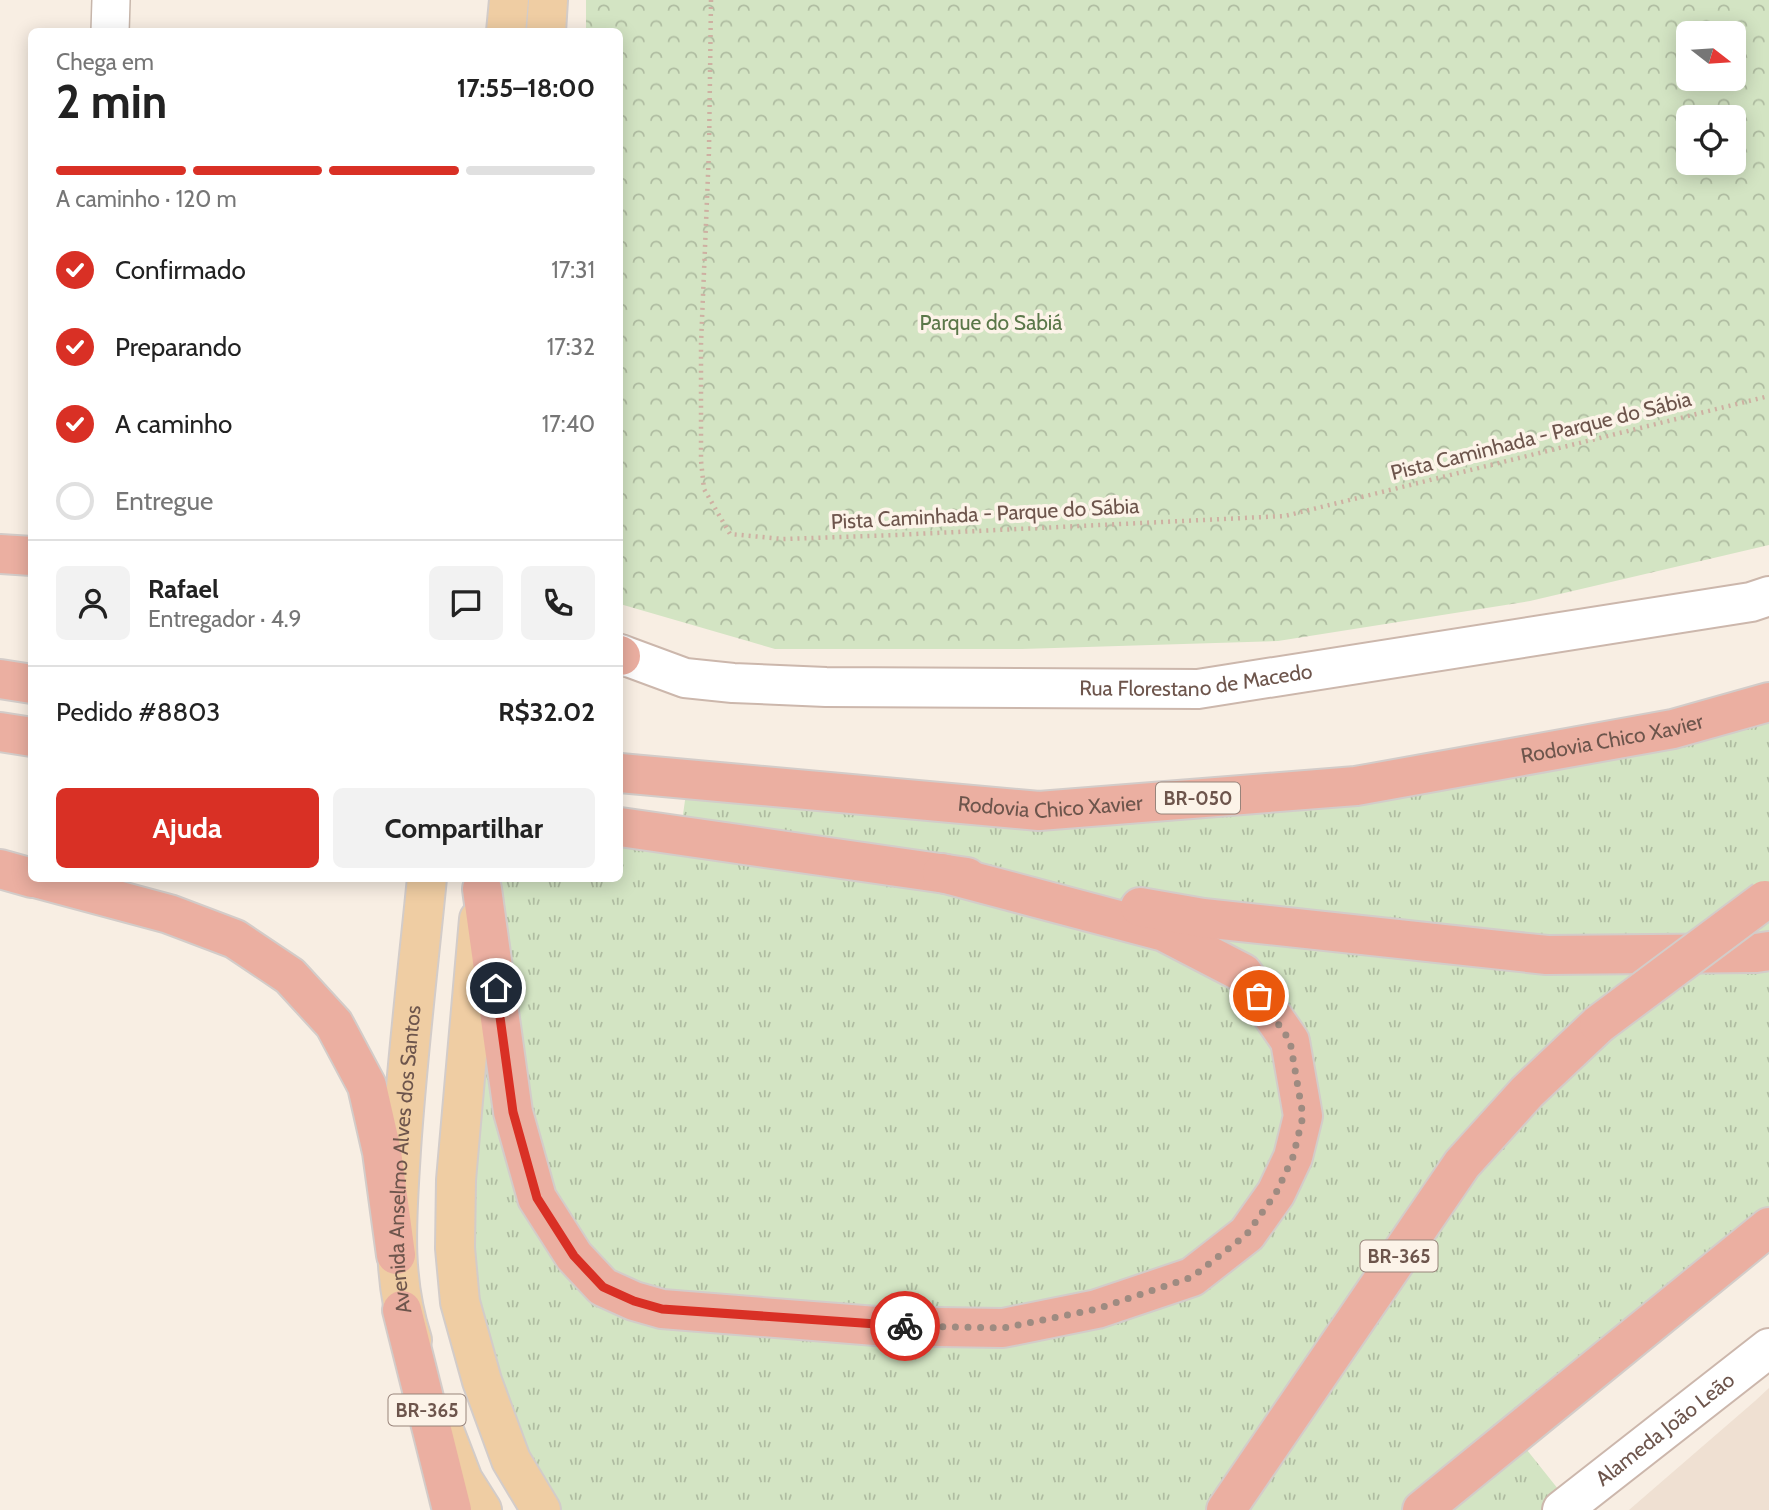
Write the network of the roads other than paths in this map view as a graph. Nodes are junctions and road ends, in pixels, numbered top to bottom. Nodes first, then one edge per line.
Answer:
1 (110, 0) edge
2 (509, 0) edge
3 (548, 0) edge
4 (110, 28) edge
5 (506, 28) edge
6 (546, 28) edge
7 (0, 554) edge
8 (28, 556) edge
9 (1769, 596) edge
10 (623, 656) edge
11 (0, 679) edge
12 (28, 683) edge
13 (1769, 702) edge
14 (0, 732) edge
15 (28, 736) edge
16 (623, 773) edge
17 (623, 827) edge
18 (0, 869) edge
19 (942, 873) junction
20 (28, 877) edge
21 (48, 882) edge
22 (427, 882) edge
23 (482, 884) edge
24 (1767, 899) edge
25 (1769, 951) edge
26 (1769, 1227) edge
27 (396, 1255) junction
28 (402, 1310) junction
29 (1769, 1348) edge
30 (452, 1510) edge
31 (482, 1510) edge
32 (541, 1510) edge
33 (1226, 1510) edge
34 (1422, 1510) edge
35 (1562, 1510) edge

1 - 4 street
2 - 5 main road
3 - 6 main road
7 - 8 highway
9 - 10 main road, Rua Florestano de Macedo
11 - 12 highway
13 - 16 highway, Rodovia Chico Xavier / BR-050
14 - 15 highway
17 - 19 highway
18 - 20 highway
19 - 23 highway
19 - 25 highway
21 - 27 highway
22 - 27 main road, Avenida Anselmo Alves dos Santos
23 - 32 main road
24 - 33 highway, BR-365, bridge
26 - 34 highway
27 - 28 main road, Avenida Anselmo Alves dos Santos
28 - 30 highway, BR-365
28 - 31 main road, Avenida Anselmo Alves dos Santos
29 - 35 main road, Alameda João Leão

